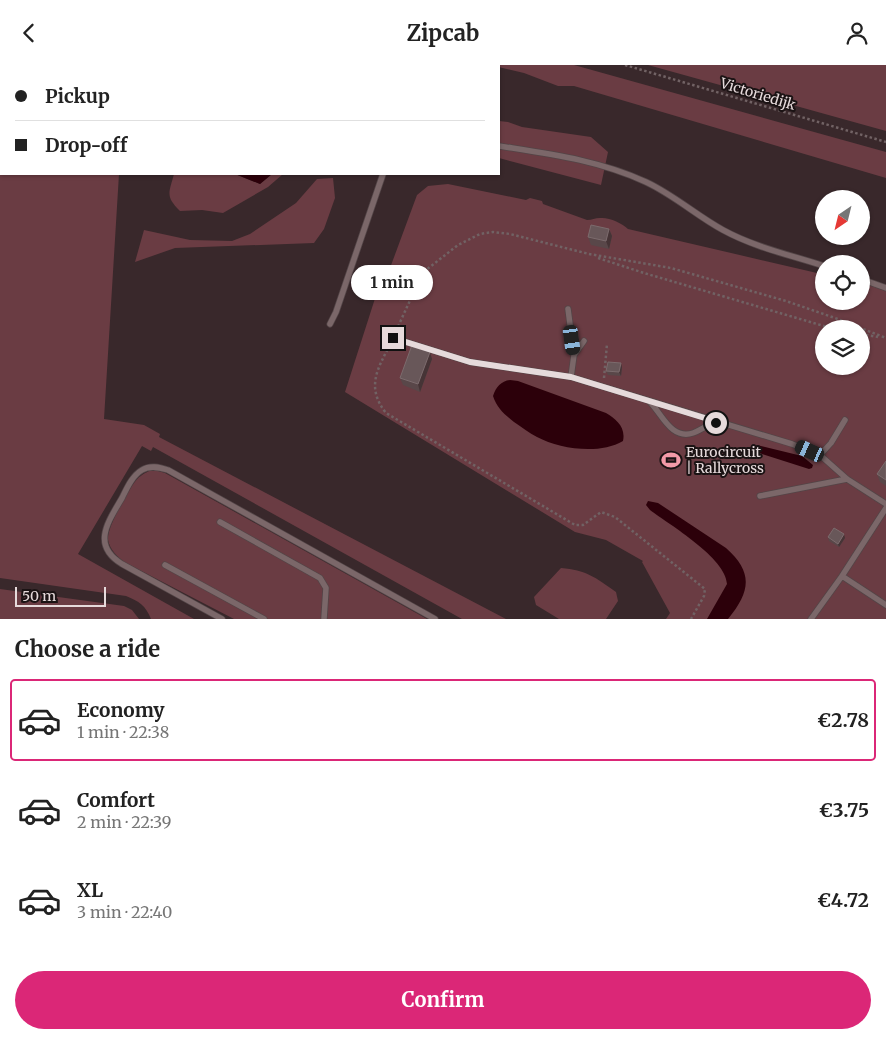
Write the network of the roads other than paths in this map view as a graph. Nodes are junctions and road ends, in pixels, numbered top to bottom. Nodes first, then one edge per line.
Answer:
1 (500, 146) edge
2 (383, 175) edge
3 (815, 263) edge
4 (870, 282) edge
5 (886, 288) edge
6 (568, 309) dead end
7 (330, 324) dead end
8 (393, 338) road end
9 (584, 341) dead end
10 (574, 355) junction
11 (571, 377) junction
12 (646, 399) junction
13 (845, 420) dead end
14 (721, 423) junction
15 (820, 455) junction
16 (847, 479) junction
17 (760, 496) dead end
18 (886, 503) edge
19 (886, 508) edge
20 (220, 522) dead end
21 (165, 565) dead end
22 (842, 576) junction
23 (886, 605) edge
24 (222, 619) edge
25 (264, 619) edge
26 (324, 619) edge
27 (435, 619) edge
28 (812, 619) edge

1 - 3 lane
2 - 7 lane
4 - 5 lane
6 - 10 lane
8 - 11 lane
9 - 10 lane
10 - 11 lane
11 - 12 lane
12 - 14 lane
12 - 14 lane
13 - 15 lane
14 - 15 lane
15 - 16 lane
16 - 17 lane
16 - 18 lane
19 - 22 lane
20 - 26 lane
21 - 25 lane
22 - 23 lane
22 - 28 lane
24 - 27 lane

